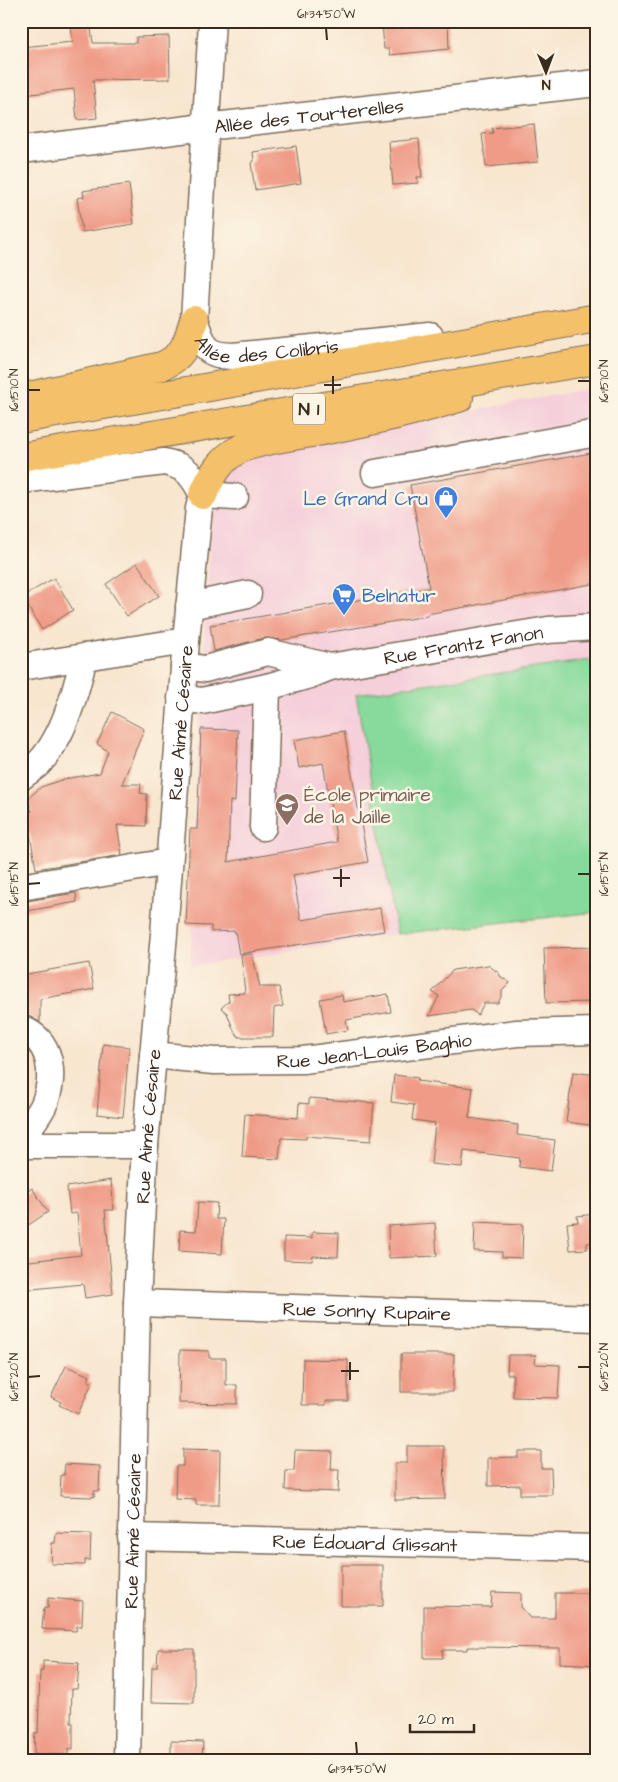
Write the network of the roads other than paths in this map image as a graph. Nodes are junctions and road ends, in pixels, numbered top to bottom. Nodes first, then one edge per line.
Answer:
1 (212, 21) edge
2 (597, 83) edge
3 (205, 127) junction
4 (21, 150) edge
5 (597, 318) edge
6 (194, 320) junction
7 (597, 360) edge
8 (551, 368) junction
9 (21, 398) edge
10 (21, 419) edge
11 (597, 433) edge
12 (21, 457) edge
13 (375, 473) dead end
14 (21, 480) edge
15 (203, 495) junction
16 (235, 497) dead end
17 (248, 594) dead end
18 (189, 606) junction
19 (597, 627) edge
20 (186, 640) junction
21 (84, 657) junction
22 (184, 666) junction
23 (21, 667) edge
24 (330, 667) junction
25 (268, 687) junction
26 (181, 698) junction
27 (21, 777) edge
28 (263, 827) dead end
29 (169, 862) junction
30 (21, 886) edge
31 (21, 1028) edge
32 (597, 1031) edge
33 (153, 1056) junction
34 (21, 1138) edge
35 (21, 1145) edge
36 (145, 1145) junction
37 (137, 1303) junction
38 (597, 1318) edge
39 (131, 1537) junction
40 (597, 1548) edge
41 (127, 1761) edge

1 - 3 street, Allée des Colibris
2 - 3 street, Allée des Tourterelles
3 - 4 street, Allée des Tourterelles
3 - 6 street, Allée des Colibris
5 - 6 street, Allée des Colibris
5 - 10 highway, N 1
6 - 9 highway
7 - 8 highway, N 1
8 - 12 highway, N 1
8 - 15 highway
11 - 13 street
14 - 15 street
15 - 16 street
15 - 18 street, Rue Aimé Césaire
17 - 18 street
18 - 20 street, Rue Aimé Césaire
19 - 24 street, Rue Frantz Fanon
20 - 21 street
20 - 22 street, Rue Aimé Césaire
21 - 23 street
21 - 27 street
22 - 24 street, Rue Frantz Fanon
22 - 26 street, Rue Aimé Césaire
24 - 25 street, Rue Frantz Fanon
25 - 26 street, Rue Frantz Fanon
25 - 28 street
26 - 29 street, Rue Aimé Césaire
29 - 30 street
29 - 33 street, Rue Aimé Césaire
31 - 34 street
32 - 33 street, Rue Jean-Louis Baghio
33 - 36 street, Rue Aimé Césaire
35 - 36 street
36 - 37 street, Rue Aimé Césaire
37 - 38 street, Rue Sonny Rupaire
37 - 39 street, Rue Aimé Césaire
39 - 40 street, Rue Édouard Glissant
39 - 41 street, Rue Aimé Césaire

